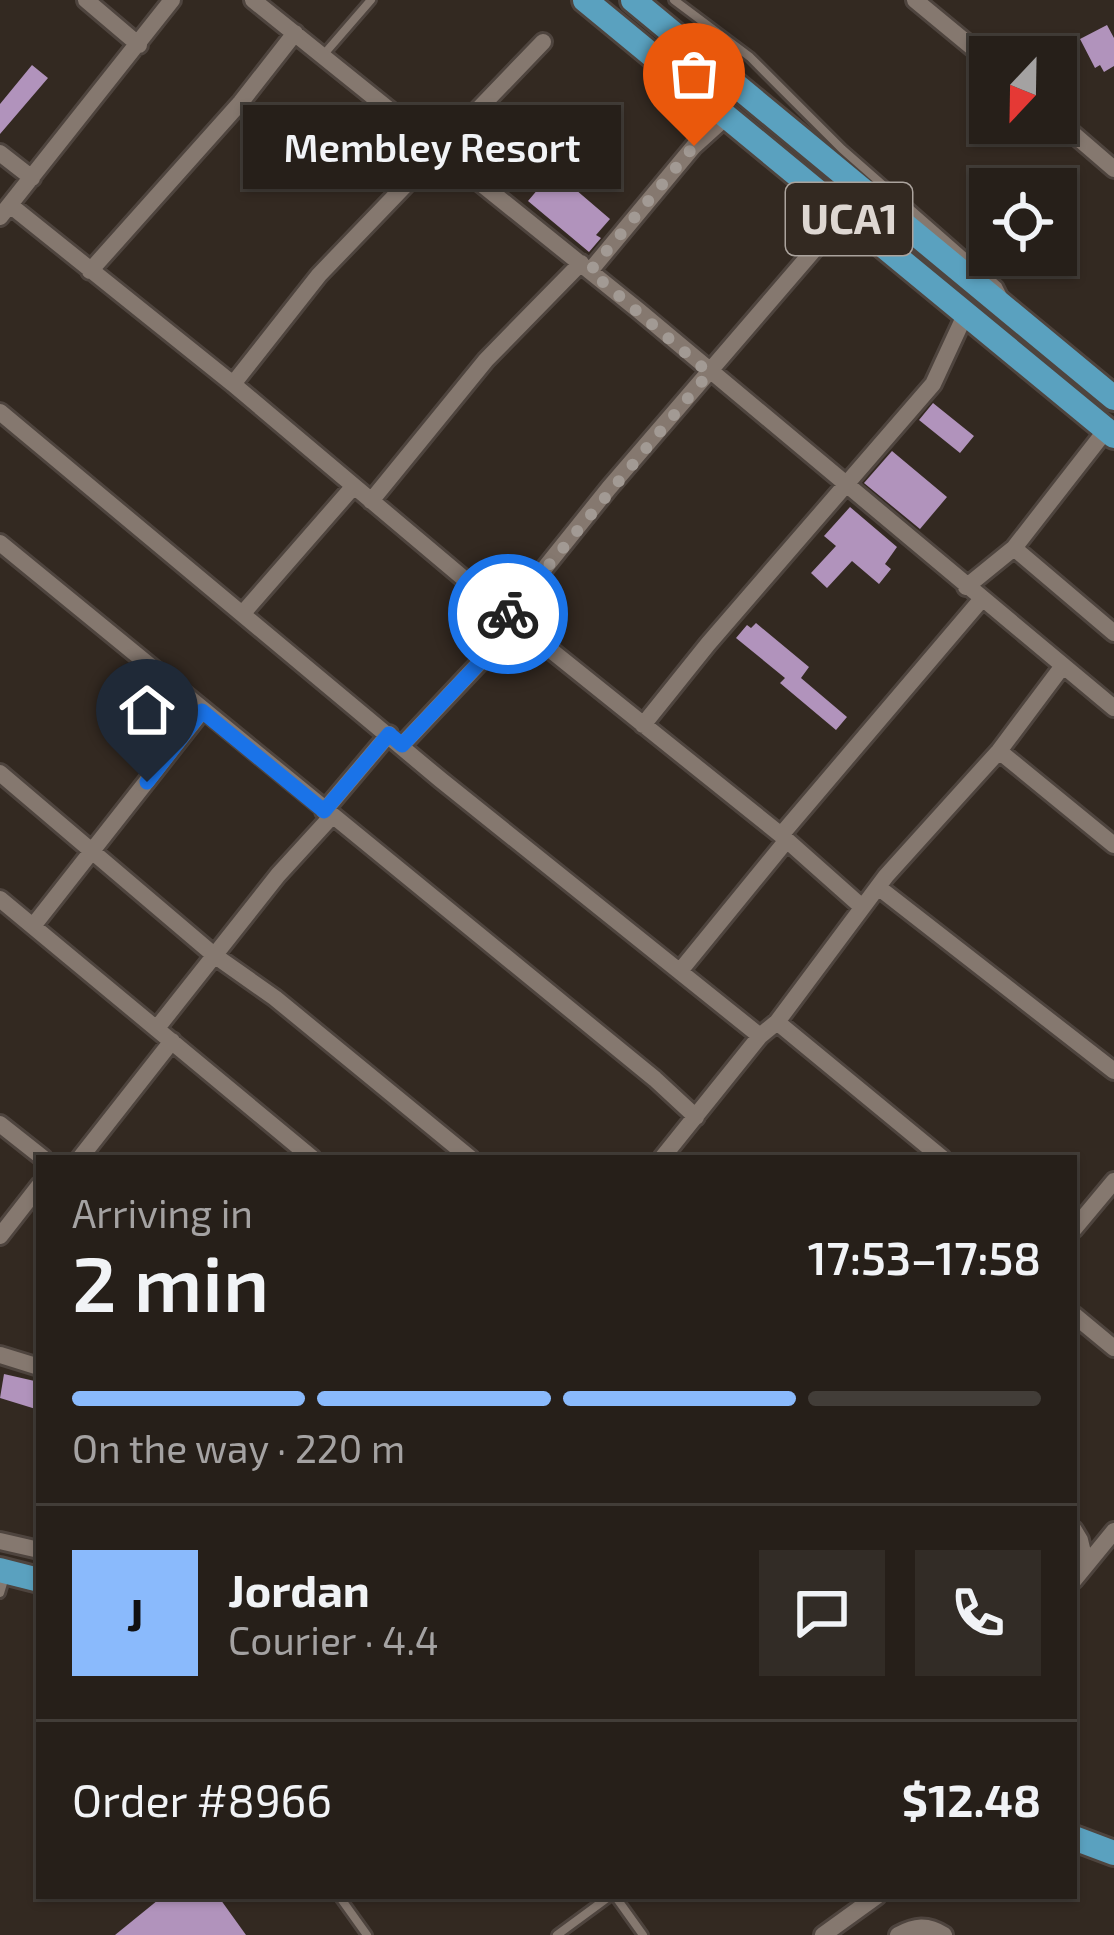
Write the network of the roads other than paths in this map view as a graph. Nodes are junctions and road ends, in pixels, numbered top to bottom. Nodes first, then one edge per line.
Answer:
1 (86, 0) edge
2 (172, 0) edge
3 (253, 0) edge
4 (371, 0) edge
5 (585, 0) edge
6 (633, 0) edge
7 (674, 0) edge
8 (915, 0) edge
9 (295, 33) junction
10 (543, 42) dead end
11 (139, 45) junction
12 (969, 45) edge
13 (323, 56) junction
14 (725, 117) junction
15 (1077, 137) edge
16 (441, 151) junction
17 (0, 153) edge
18 (1114, 169) edge
19 (32, 178) junction
20 (5, 211) edge
21 (844, 215) junction
22 (586, 267) junction
23 (90, 271) junction
24 (1012, 313) junction
25 (965, 315) junction
26 (709, 373) junction
27 (233, 384) junction
28 (1114, 398) edge
29 (0, 412) edge
30 (1110, 433) edge
31 (353, 487) junction
32 (846, 487) junction
33 (371, 501) junction
34 (0, 543) edge
35 (1014, 548) junction
36 (966, 587) junction
37 (981, 600) junction
38 (243, 613) junction
39 (512, 619) junction
40 (1114, 633) edge
41 (1062, 667) junction
42 (1114, 708) edge
43 (202, 711) junction
44 (643, 725) junction
45 (396, 739) junction
46 (999, 751) junction
47 (0, 772) edge
48 (327, 814) junction
49 (784, 838) junction
50 (1114, 845) edge
51 (92, 852) junction
52 (878, 886) junction
53 (0, 899) edge
54 (862, 907) junction
55 (33, 926) junction
56 (214, 955) junction
57 (680, 971) junction
58 (777, 1022) junction
59 (157, 1028) junction
60 (760, 1036) junction
61 (172, 1041) junction
62 (1114, 1071) edge
63 (695, 1117) junction
64 (0, 1124) edge
65 (39, 1155) edge
66 (82, 1155) edge
67 (308, 1155) edge
68 (466, 1155) edge
69 (667, 1155) edge
70 (938, 1155) edge
71 (1114, 1181) edge
72 (36, 1190) edge
73 (1077, 1224) edge
74 (0, 1236) edge
75 (1077, 1317) edge
76 (1114, 1348) edge
77 (0, 1357) edge
78 (36, 1366) edge
79 (1114, 1531) edge
80 (1077, 1534) edge
81 (0, 1541) edge
82 (36, 1549) edge
83 (1080, 1572) edge
84 (2, 1578) edge
85 (36, 1580) edge
86 (1077, 1839) edge
87 (1110, 1845) edge
88 (341, 1899) edge
89 (608, 1899) edge
90 (614, 1899) edge
91 (873, 1899) edge
92 (367, 1935) edge
93 (557, 1935) edge
94 (643, 1935) edge
95 (823, 1935) edge
96 (898, 1935) edge
97 (944, 1935) edge

1 - 11 street
2 - 11 street
3 - 9 street
4 - 13 lane
5 - 14 main road, UCA1
6 - 24 main road
7 - 24 lane
8 - 12 street
9 - 13 street
9 - 23 street
10 - 16 street
11 - 19 street
13 - 16 street
14 - 21 main road, UCA1
14 - 22 street
15 - 18 street
16 - 22 street
16 - 27 street
17 - 19 street
19 - 20 street
20 - 23 street
21 - 25 main road, UCA1
21 - 26 street
22 - 26 street
22 - 33 street
23 - 27 street
24 - 28 main road
25 - 30 main road, UCA1
25 - 32 street
26 - 32 street
26 - 39 street
27 - 31 street
29 - 38 street
30 - 35 street
31 - 33 street
31 - 38 street
32 - 36 street
32 - 44 street
33 - 39 street
34 - 43 street
35 - 36 street
35 - 40 street
36 - 37 street
37 - 41 street
37 - 49 street
38 - 45 street
39 - 44 street
39 - 45 street
41 - 42 street
41 - 46 street
43 - 48 street
43 - 51 street
44 - 49 street
45 - 48 street
45 - 57 street
46 - 50 street
46 - 52 street
47 - 51 street
48 - 56 street
48 - 63 street
49 - 54 street
49 - 57 street
51 - 55 street
51 - 56 street
52 - 54 street
52 - 62 street
53 - 55 street
54 - 58 street
55 - 59 street
56 - 59 street
56 - 68 street
57 - 60 street
58 - 60 street
58 - 70 street
59 - 61 street
60 - 63 street
61 - 66 street
61 - 67 street
63 - 69 street
64 - 65 street
71 - 73 street
72 - 74 street
75 - 76 street
77 - 78 street
79 - 83 street
80 - 83 street
81 - 82 street
84 - 85 main road
86 - 87 main road
88 - 92 lane
89 - 93 lane
90 - 94 lane
91 - 95 street
96 - 97 street

